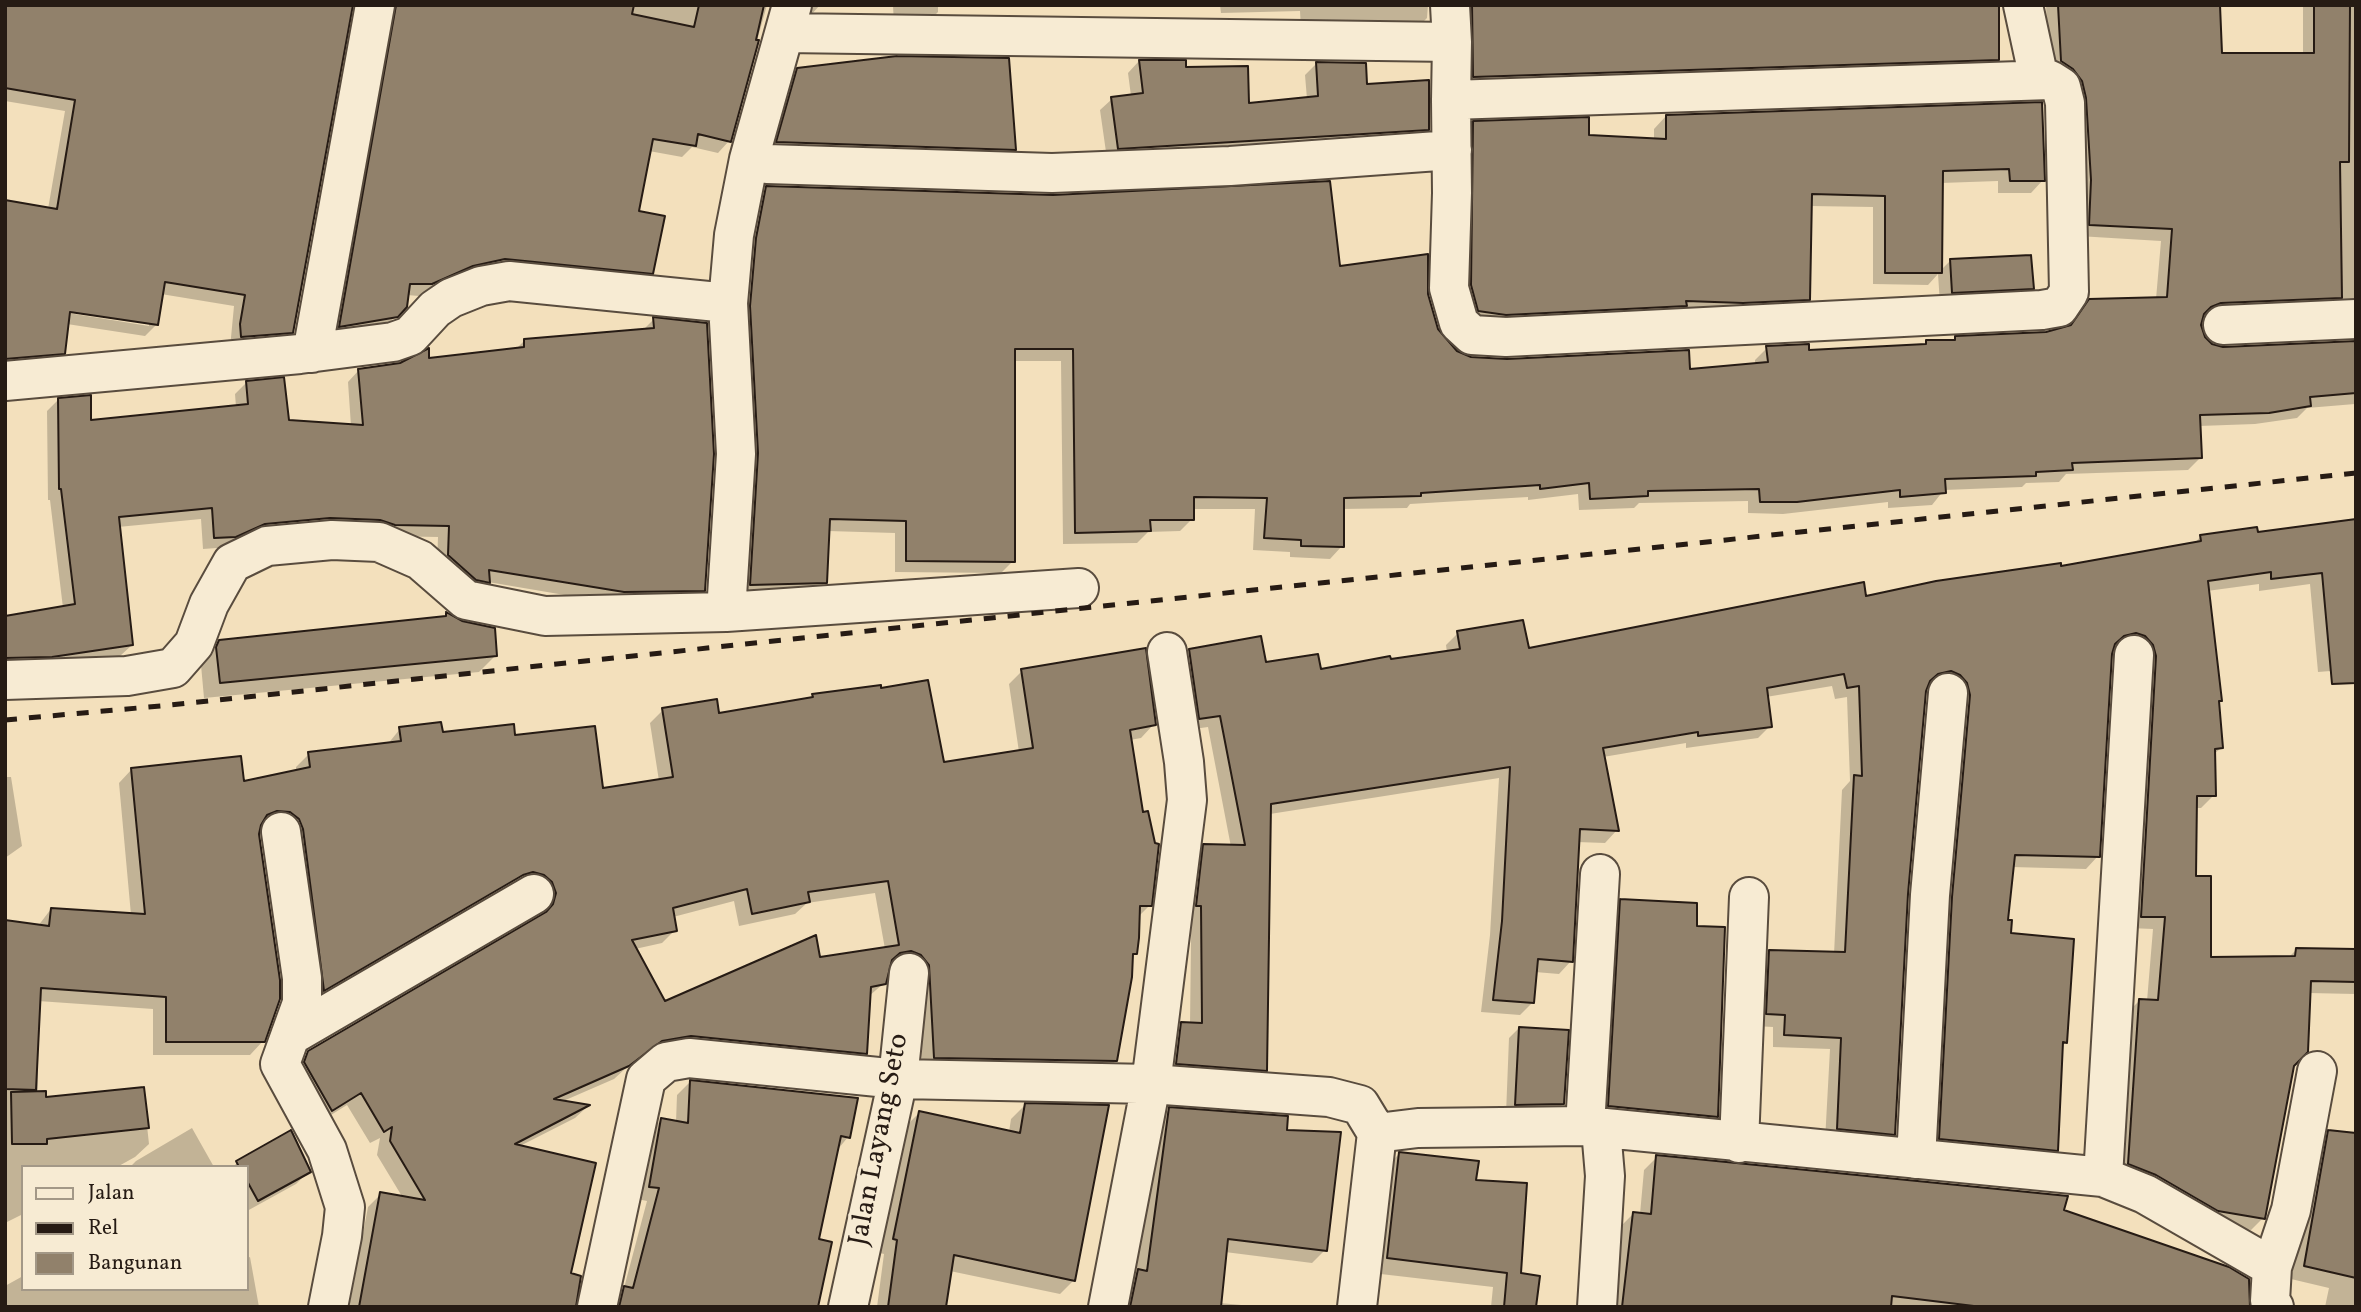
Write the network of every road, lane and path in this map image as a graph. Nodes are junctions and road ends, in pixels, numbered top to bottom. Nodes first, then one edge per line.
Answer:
1 (375, 5) edge
2 (2023, 5) edge
3 (788, 19) edge
4 (1451, 23) edge
5 (2039, 79) junction
6 (1451, 100) junction
7 (1452, 150) junction
8 (749, 159) junction
9 (728, 303) junction
10 (2356, 319) edge
11 (2223, 325) dead end
12 (312, 353) junction
13 (5, 381) edge
14 (1079, 587) dead end
15 (726, 612) junction
16 (1167, 652) dead end
17 (2134, 655) dead end
18 (5, 680) edge
19 (1948, 693) dead end
20 (281, 832) dead end
21 (1600, 874) dead end
22 (534, 894) dead end
23 (1749, 897) dead end
24 (909, 973) dead end
25 (290, 1035) junction
26 (2317, 1071) dead end
27 (898, 1079) junction
28 (1151, 1084) junction
29 (1593, 1128) junction
30 (1377, 1133) junction
31 (1739, 1143) junction
32 (1916, 1159) junction
33 (2103, 1177) junction
34 (2271, 1295) edge
35 (328, 1307) edge
36 (597, 1307) edge
37 (848, 1307) edge
38 (1108, 1307) edge
39 (1357, 1307) edge
40 (1597, 1307) edge

1 - 12 street
2 - 5 street
3 - 4 street
3 - 8 street
4 - 6 street
5 - 6 street
5 - 7 street
6 - 7 street
7 - 8 street
8 - 9 street
9 - 12 street
9 - 15 street
10 - 11 street
12 - 13 street
14 - 15 street
15 - 18 street
16 - 28 street
17 - 33 street
19 - 32 street
20 - 25 street
21 - 29 street
22 - 25 street
23 - 31 street
24 - 27 street, Jalan Layang Seto
25 - 35 street
26 - 34 street
27 - 28 street
27 - 36 street
27 - 37 street, Jalan Layang Seto
28 - 30 street
28 - 38 street
29 - 30 street
29 - 31 street
29 - 40 street
30 - 39 street
31 - 32 street
32 - 33 street
33 - 34 street

